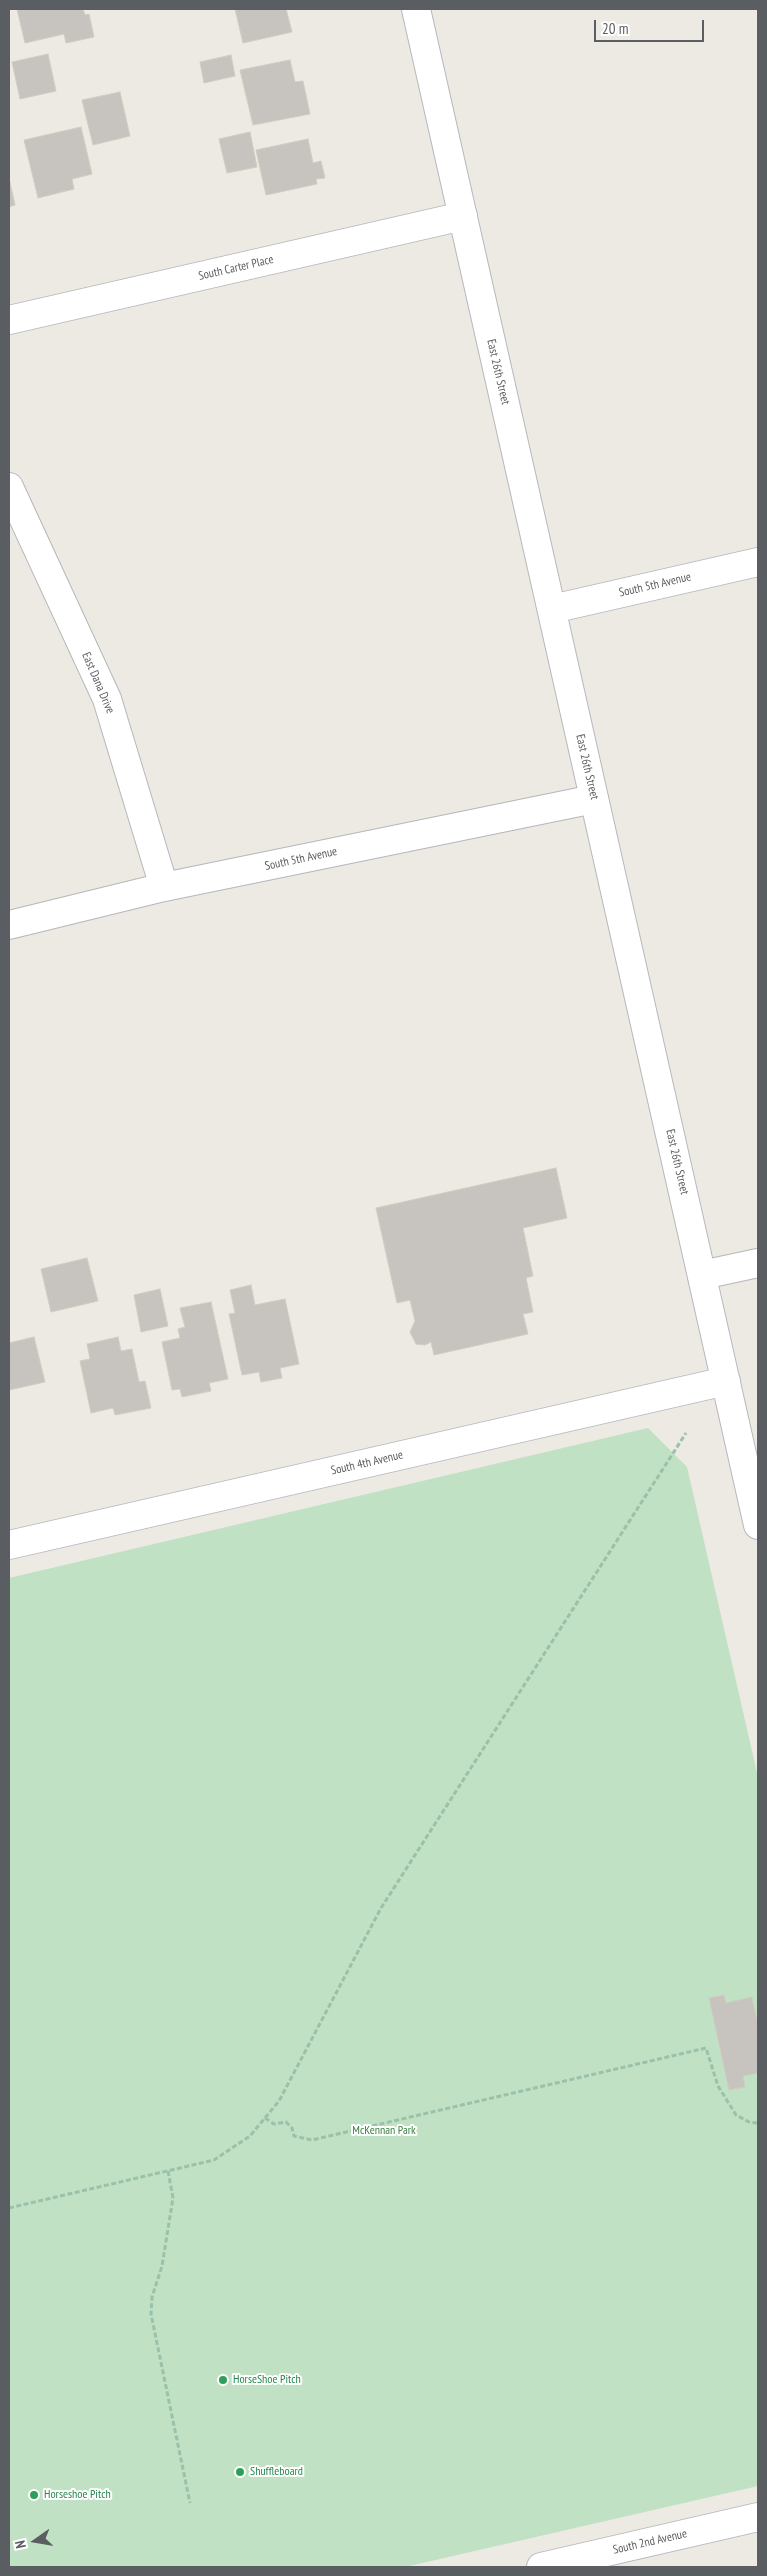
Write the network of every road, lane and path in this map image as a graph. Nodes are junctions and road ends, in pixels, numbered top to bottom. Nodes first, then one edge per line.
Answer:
1 (416, 9) edge
2 (463, 216) junction
3 (9, 320) edge
4 (9, 487) edge
5 (758, 562) edge
6 (552, 609) junction
7 (594, 799) junction
8 (164, 887) junction
9 (9, 925) edge
10 (758, 1263) edge
11 (702, 1276) junction
12 (726, 1381) junction
13 (686, 1433) dead end
14 (758, 1525) edge
15 (9, 1545) edge
16 (265, 2118) junction
17 (758, 2123) edge
18 (168, 2170) junction
19 (9, 2208) edge
20 (190, 2503) dead end
21 (758, 2517) edge
22 (541, 2567) edge

1 - 2 street, East 26th Street
2 - 3 street, South Carter Place
2 - 6 street, East 26th Street
4 - 8 street, East Dana Drive
5 - 6 street, South 5th Avenue
6 - 7 street, East 26th Street
7 - 8 street, South 5th Avenue
7 - 11 street, East 26th Street
8 - 9 street, South 5th Avenue
10 - 11 street
11 - 12 street, East 26th Street
12 - 14 street, East 26th Street
12 - 15 street, South 4th Avenue
13 - 16 path
16 - 17 path
16 - 18 path
18 - 19 path
18 - 20 path
21 - 22 street, South 2nd Avenue

